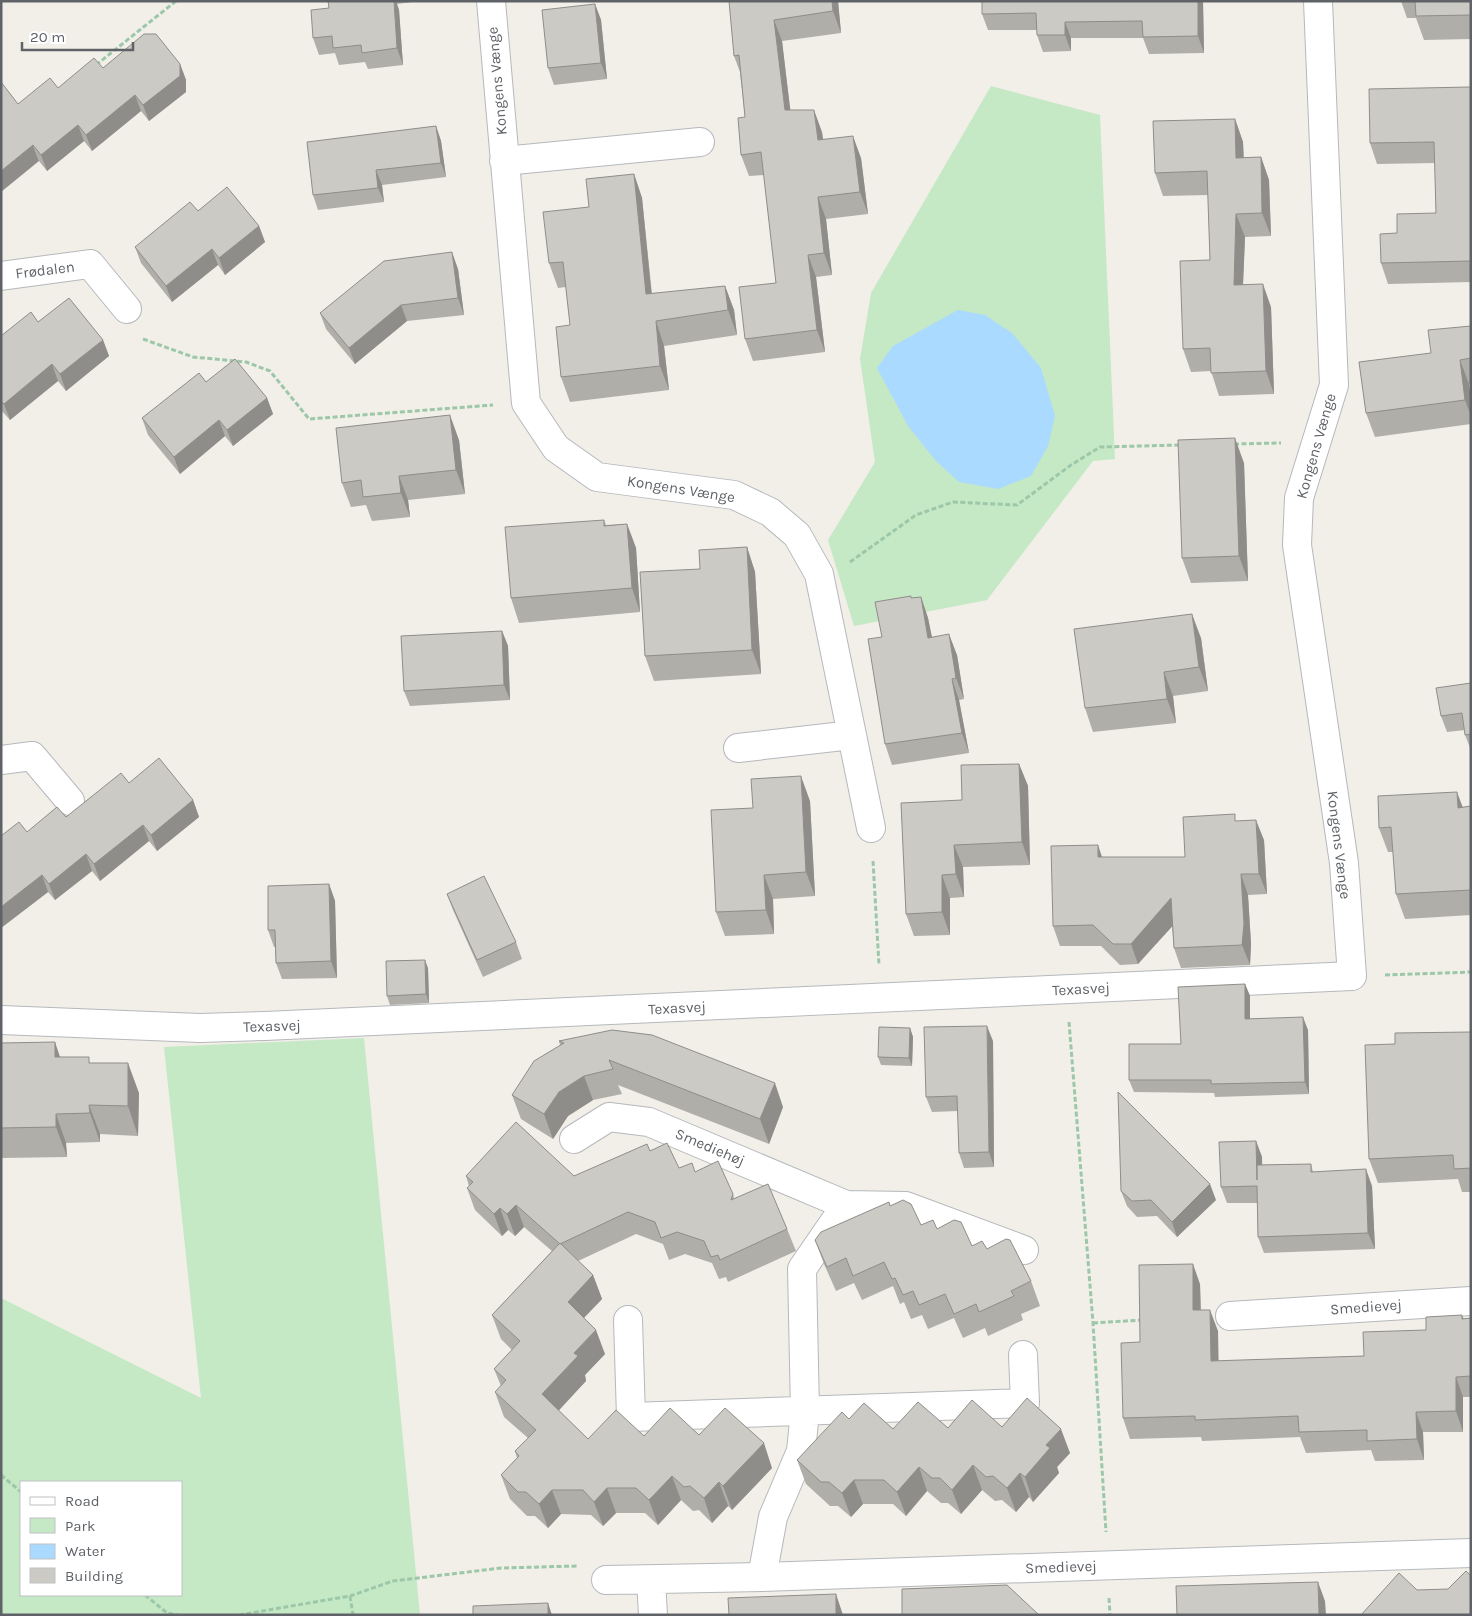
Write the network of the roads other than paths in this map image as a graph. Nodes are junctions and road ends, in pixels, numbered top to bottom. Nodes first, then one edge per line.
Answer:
1 (491, 1) edge
2 (1318, 1) edge
3 (700, 142) dead end
4 (504, 161) junction
5 (1, 276) edge
6 (127, 309) road end
7 (852, 735) junction
8 (738, 748) dead end
9 (1, 760) edge
10 (70, 801) dead end
11 (872, 828) road end
12 (1352, 976) joint
13 (1, 1020) edge
14 (574, 1139) dead end
15 (846, 1204) junction
16 (1024, 1250) dead end
17 (1471, 1301) edge
18 (1230, 1316) dead end
19 (628, 1320) dead end
20 (1023, 1355) dead end
21 (805, 1412) junction
22 (1471, 1553) edge
23 (762, 1577) junction
24 (606, 1580) road end
25 (651, 1580) junction
26 (653, 1615) edge

1 - 4 street, Kongens Vænge
2 - 12 street, Kongens Vænge
3 - 4 street
4 - 7 street, Kongens Vænge
5 - 6 street, Frødalen
7 - 8 street
7 - 11 street, Kongens Vænge
9 - 10 street
12 - 13 street, Texasvej
14 - 15 street, Smediehøj
15 - 16 street, Smediehøj
15 - 21 street
17 - 18 street, Smedievej
19 - 21 street
20 - 21 street
21 - 23 street
22 - 23 street, Smedievej
23 - 25 street, Smedievej
24 - 25 street, Smedievej
25 - 26 street

